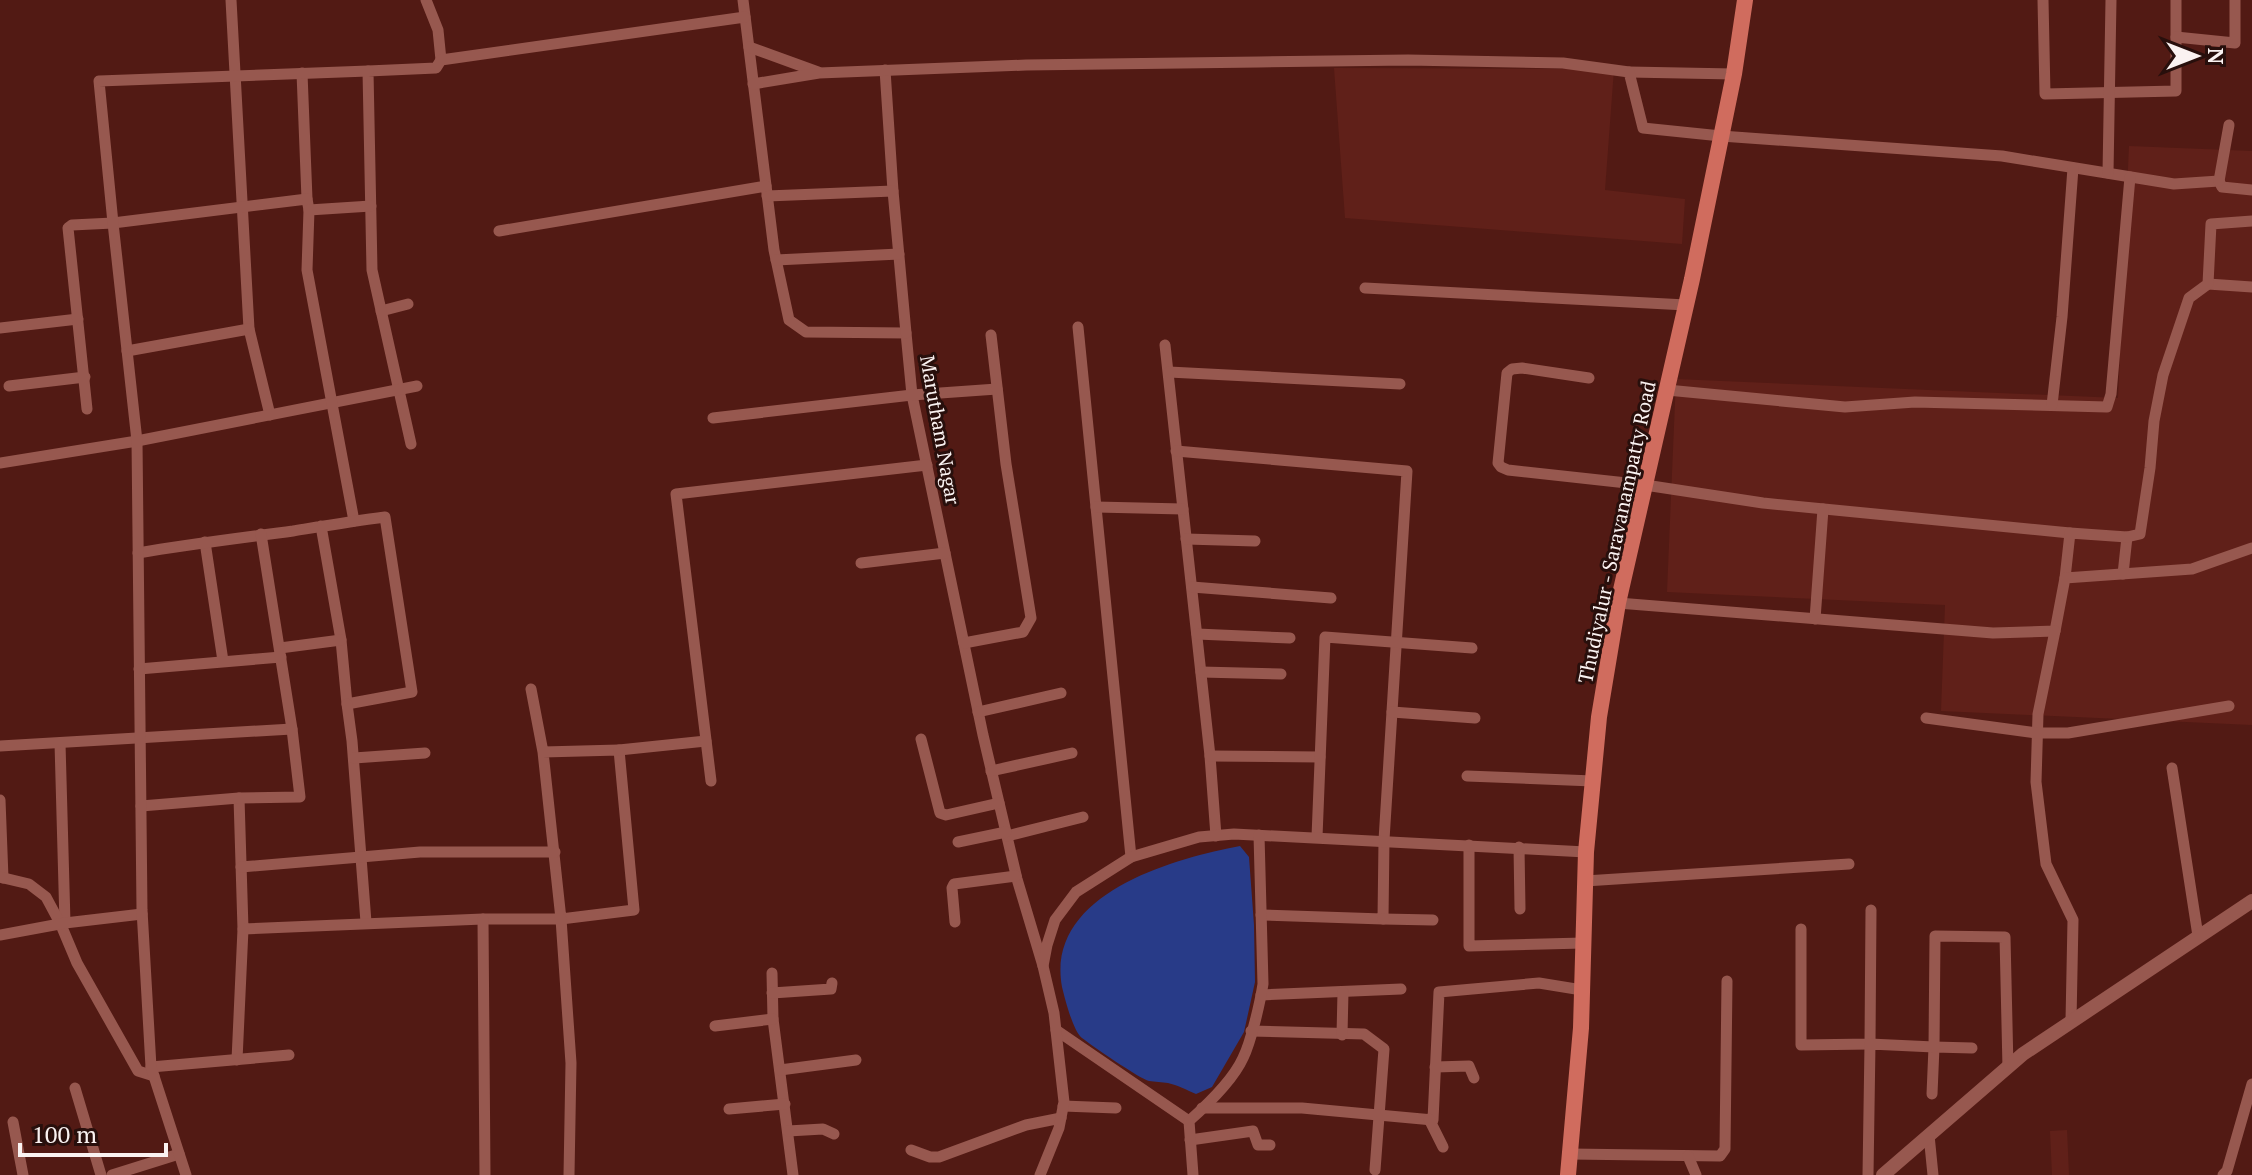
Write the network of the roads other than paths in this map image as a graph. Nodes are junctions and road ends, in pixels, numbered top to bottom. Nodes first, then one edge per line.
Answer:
1 (231, 0) edge
2 (426, 0) edge
3 (743, 0) edge
4 (1745, 0) edge
5 (2043, 0) edge
6 (2111, 0) edge
7 (2176, 0) edge
8 (2235, 0) edge
9 (745, 17) junction
10 (2176, 37) junction
11 (749, 47) junction
12 (441, 60) junction
13 (885, 70) junction
14 (368, 71) junction
15 (1629, 72) junction
16 (302, 73) junction
17 (819, 73) junction
18 (1734, 74) junction
19 (236, 76) junction
20 (753, 84) junction
21 (2111, 93) junction
22 (2229, 125) dead end
23 (1721, 136) junction
24 (2073, 168) junction
25 (2108, 173) junction
26 (2130, 177) junction
27 (2219, 181) junction
28 (2252, 190) edge
29 (767, 191) junction
30 (893, 191) junction
31 (308, 205) junction
32 (371, 206) junction
33 (243, 208) junction
34 (2252, 221) edge
35 (113, 223) junction
36 (499, 231) dead end
37 (899, 254) junction
38 (776, 260) junction
39 (2208, 284) junction
40 (2252, 287) edge
41 (1365, 288) dead end
42 (408, 304) dead end
43 (1686, 305) junction
44 (381, 311) junction
45 (78, 319) junction
46 (1078, 327) dead end
47 (0, 328) edge
48 (249, 329) junction
49 (906, 333) junction
50 (991, 335) dead end
51 (1165, 345) dead end
52 (127, 351) junction
53 (1169, 372) junction
54 (85, 377) junction
55 (1589, 378) dead end
56 (1400, 384) dead end
57 (9, 386) dead end
58 (417, 386) dead end
59 (399, 389) junction
60 (997, 389) junction
61 (1667, 390) junction
62 (912, 395) junction
63 (332, 403) junction
64 (2052, 405) junction
65 (87, 409) dead end
66 (270, 415) junction
67 (713, 418) dead end
68 (137, 441) junction
69 (411, 444) dead end
70 (1176, 451) junction
71 (0, 463) edge
72 (927, 465) junction
73 (1645, 485) junction
74 (1096, 507) junction
75 (1183, 509) junction
76 (1823, 509) junction
77 (354, 521) junction
78 (321, 526) junction
79 (2070, 533) junction
80 (261, 534) junction
81 (2127, 537) junction
82 (1186, 539) junction
83 (1255, 541) dead end
84 (205, 542) junction
85 (2252, 548) edge
86 (138, 553) junction
87 (945, 553) junction
88 (861, 563) dead end
89 (2123, 574) junction
90 (2065, 578) junction
91 (1192, 587) junction
92 (1331, 598) dead end
93 (1618, 603) junction
94 (1815, 619) junction
95 (2055, 631) junction
96 (1197, 634) junction
97 (1290, 638) dead end
98 (341, 640) junction
99 (964, 643) junction
100 (1396, 643) junction
101 (1472, 648) dead end
102 (280, 652) junction
103 (223, 661) junction
104 (139, 669) junction
105 (1201, 672) junction
106 (1281, 674) dead end
107 (531, 689) dead end
108 (1061, 693) dead end
109 (347, 704) junction
110 (2229, 706) dead end
111 (978, 712) junction
112 (1392, 712) junction
113 (1475, 718) dead end
114 (1926, 718) dead end
115 (292, 729) junction
116 (2037, 733) junction
117 (140, 738) junction
118 (921, 739) dead end
119 (706, 741) junction
120 (60, 743) junction
121 (0, 746) edge
122 (619, 750) junction
123 (543, 752) junction
124 (425, 753) dead end
125 (1072, 753) dead end
126 (1210, 756) junction
127 (1320, 757) junction
128 (354, 758) junction
129 (2172, 768) dead end
130 (991, 771) junction
131 (1467, 776) dead end
132 (711, 781) dead end
133 (1593, 781) junction
134 (239, 798) junction
135 (0, 800) edge
136 (999, 803) junction
137 (141, 806) junction
138 (1083, 817) dead end
139 (1006, 834) junction
140 (1259, 835) junction
141 (1216, 836) junction
142 (1317, 837) junction
143 (1384, 840) junction
144 (958, 842) dead end
145 (1469, 845) junction
146 (1519, 847) junction
147 (555, 852) junction
148 (1586, 852) junction
149 (361, 856) junction
150 (1131, 857) junction
151 (1849, 864) dead end
152 (241, 867) junction
153 (1016, 876) junction
154 (1, 877) edge
155 (1585, 881) junction
156 (2252, 901) edge
157 (1520, 909) dead end
158 (1871, 910) dead end
159 (142, 914) junction
160 (1261, 915) junction
161 (483, 919) junction
162 (561, 919) junction
163 (1383, 919) junction
164 (1433, 920) dead end
165 (366, 922) junction
166 (955, 922) dead end
167 (63, 924) junction
168 (243, 929) junction
169 (1801, 929) dead end
170 (0, 935) edge
171 (2198, 936) junction
172 (1583, 943) junction
173 (1043, 966) junction
174 (772, 973) dead end
175 (1727, 981) dead end
176 (832, 983) dead end
177 (1401, 989) dead end
178 (1582, 990) junction
179 (1343, 992) junction
180 (772, 993) junction
181 (1261, 995) junction
182 (773, 1019) junction
183 (2071, 1021) junction
184 (715, 1026) dead end
185 (1056, 1030) junction
186 (1251, 1031) junction
187 (1342, 1035) junction
188 (1870, 1044) junction
189 (1934, 1047) junction
190 (1972, 1048) dead end
191 (289, 1055) dead end
192 (237, 1060) junction
193 (856, 1060) dead end
194 (1435, 1067) junction
195 (2008, 1068) junction
196 (780, 1070) junction
197 (153, 1072) junction
198 (1474, 1078) dead end
199 (2252, 1084) edge
200 (75, 1088) dead end
201 (1932, 1094) dead end
202 (785, 1104) junction
203 (1116, 1108) dead end
204 (1202, 1108) junction
205 (729, 1109) dead end
206 (1062, 1112) junction
207 (1378, 1115) junction
208 (1429, 1119) junction
209 (1189, 1121) junction
210 (13, 1122) dead end
211 (788, 1131) junction
212 (834, 1134) dead end
213 (1929, 1135) junction
214 (1190, 1140) junction
215 (1270, 1145) dead end
216 (1443, 1147) dead end
217 (911, 1150) dead end
218 (179, 1154) junction
219 (1570, 1154) junction
220 (1688, 1156) junction
221 (1375, 1170) dead end
222 (23, 1175) edge
223 (101, 1175) edge
224 (112, 1175) edge
225 (186, 1175) edge
226 (485, 1175) edge
227 (569, 1175) edge
228 (793, 1175) edge
229 (1040, 1175) edge
230 (1193, 1175) edge
231 (1568, 1175) edge
232 (1696, 1175) edge
233 (1868, 1175) edge
234 (1883, 1175) edge
235 (1933, 1175) edge
236 (2223, 1175) edge

1 - 19 street
2 - 12 street
3 - 9 street, Marutham Nagar
4 - 18 main road, Thudiyalur - Saravanampatty Road
5 - 21 street
6 - 21 street
7 - 10 street
8 - 10 street
9 - 11 street, Marutham Nagar
9 - 12 street
10 - 21 street
11 - 17 street
11 - 20 street, Marutham Nagar
12 - 14 street
13 - 15 street
13 - 17 street
13 - 30 street
14 - 16 street
14 - 32 street
15 - 18 street
15 - 23 street
16 - 19 street
16 - 31 street
17 - 20 street
18 - 23 main road, Thudiyalur - Saravanampatty Road
19 - 33 street
19 - 35 street
20 - 29 street, Marutham Nagar
21 - 25 street
22 - 27 street
23 - 24 street
23 - 43 main road, Thudiyalur - Saravanampatty Road
24 - 25 street
24 - 64 street
25 - 26 street
26 - 27 street
26 - 64 street
27 - 28 street
29 - 30 street
29 - 36 street
29 - 38 street, Marutham Nagar
30 - 37 street
31 - 32 street
31 - 33 street
31 - 63 street
32 - 44 street
33 - 35 street
33 - 48 street
34 - 39 street
35 - 45 street
35 - 52 street
37 - 38 street
37 - 49 street
38 - 49 street, Marutham Nagar
39 - 40 street
39 - 81 street
41 - 43 street
42 - 44 street
43 - 61 main road, Thudiyalur - Saravanampatty Road
44 - 59 street
45 - 47 street
45 - 54 street
46 - 74 street
48 - 52 street
48 - 66 street
49 - 62 street, Marutham Nagar
50 - 60 street
51 - 53 street
52 - 68 street
53 - 56 street
53 - 70 street
54 - 57 street
54 - 65 street
55 - 73 street
58 - 59 street
59 - 63 street
59 - 69 street
60 - 62 street
60 - 99 street
61 - 64 street
61 - 73 main road, Thudiyalur - Saravanampatty Road
62 - 67 street
62 - 72 street, Marutham Nagar
63 - 66 street
63 - 77 street
66 - 68 street
68 - 71 street
68 - 86 street
70 - 75 street
70 - 100 street
72 - 87 street, Marutham Nagar
72 - 119 street
73 - 76 street
73 - 93 main road, Thudiyalur - Saravanampatty Road
74 - 75 street
74 - 150 street
75 - 82 street
76 - 79 street
76 - 94 street
77 - 78 street
77 - 109 street
78 - 80 street
78 - 98 street
79 - 81 street
79 - 90 street
80 - 84 street
80 - 102 street
81 - 89 street
82 - 83 street
82 - 91 street
84 - 86 street
84 - 103 street
85 - 89 street
86 - 104 street
87 - 88 street
87 - 99 street, Marutham Nagar
89 - 90 street
90 - 95 street
91 - 92 street
91 - 96 street
93 - 94 street
93 - 133 main road, Thudiyalur - Saravanampatty Road
94 - 95 street
95 - 116 street
96 - 97 street
96 - 105 street
98 - 102 street
98 - 109 street
99 - 111 street, Marutham Nagar
100 - 101 street
100 - 112 street
100 - 127 street
102 - 103 street
102 - 115 street
103 - 104 street
104 - 117 street
105 - 106 street
105 - 126 street
107 - 123 street
108 - 111 street
109 - 128 street
110 - 116 street
111 - 130 street, Marutham Nagar
112 - 113 street
112 - 143 street
114 - 116 street
115 - 117 street
115 - 134 street
116 - 183 street
117 - 120 street
117 - 137 street
118 - 136 street
119 - 122 street
119 - 132 street
120 - 121 street
120 - 167 street
122 - 123 street
122 - 162 street
123 - 147 street
124 - 128 street
125 - 130 street
126 - 127 street
126 - 141 street
127 - 142 street
128 - 149 street
129 - 171 street
130 - 136 street, Marutham Nagar
131 - 133 street
133 - 148 main road, Thudiyalur - Saravanampatty Road
134 - 137 street
134 - 152 street
135 - 154 street
136 - 139 street, Marutham Nagar
137 - 159 street
138 - 139 street
139 - 144 street
139 - 153 street, Marutham Nagar
140 - 141 street
140 - 142 street
140 - 160 street
141 - 150 street
142 - 143 street
143 - 145 street
143 - 163 street
145 - 146 street
145 - 172 street
146 - 148 street
146 - 157 street
147 - 149 street
147 - 162 street
148 - 155 main road, Thudiyalur - Saravanampatty Road
149 - 152 street
149 - 165 street
150 - 173 street
151 - 155 street
152 - 168 street
153 - 166 street
153 - 173 street, Marutham Nagar
154 - 167 street
155 - 172 main road, Thudiyalur - Saravanampatty Road
156 - 171 street
158 - 188 street
159 - 167 street
159 - 197 street
160 - 163 street
160 - 181 street
161 - 162 street
161 - 165 street
161 - 226 street
162 - 227 street
163 - 164 street
165 - 168 street
167 - 170 street
167 - 197 street
168 - 192 street
169 - 188 street
171 - 183 street
172 - 178 main road, Thudiyalur - Saravanampatty Road
173 - 185 street
174 - 180 street
175 - 220 street
176 - 180 street
177 - 179 street
178 - 194 street
178 - 219 main road, Thudiyalur - Saravanampatty Road
179 - 181 street
179 - 187 street
180 - 182 street
181 - 186 street
182 - 184 street
182 - 196 street
183 - 195 street
185 - 206 street
185 - 209 street
186 - 187 street
186 - 204 street
187 - 207 street
188 - 189 street
188 - 233 street
189 - 190 street
189 - 195 street
189 - 201 street
191 - 192 street
192 - 197 street
193 - 196 street
194 - 198 street
194 - 208 street
195 - 213 street
196 - 202 street
197 - 218 street
199 - 236 street
200 - 223 street
202 - 205 street
202 - 211 street
203 - 206 street
204 - 207 street
204 - 209 street
206 - 217 street
206 - 229 street
207 - 208 street
207 - 221 street
208 - 216 street
209 - 214 street
210 - 222 street
211 - 212 street
211 - 228 street
213 - 234 street
213 - 235 street
214 - 215 street
214 - 230 street
218 - 224 street
218 - 225 street
219 - 220 street
219 - 231 main road, Thudiyalur - Saravanampatty Road
220 - 232 street

